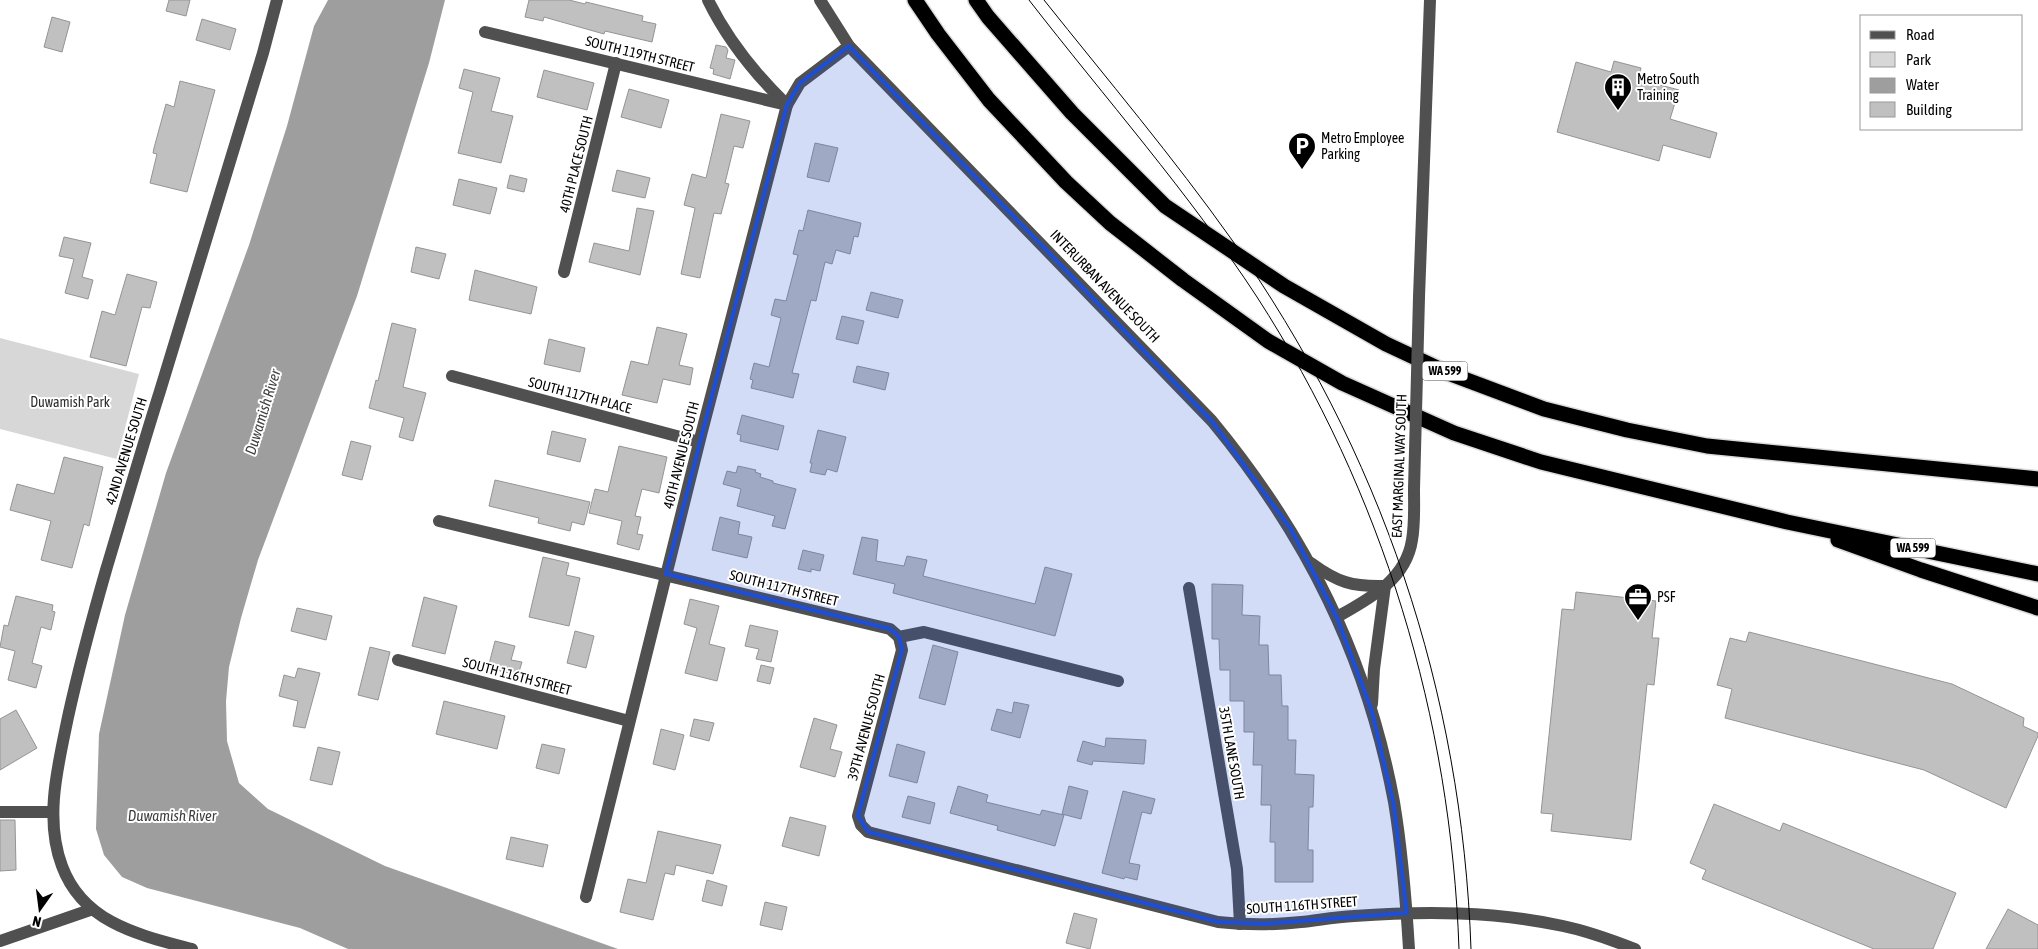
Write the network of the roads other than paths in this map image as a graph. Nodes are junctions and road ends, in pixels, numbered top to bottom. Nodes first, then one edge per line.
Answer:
1 (277, 0) edge
2 (708, 0) edge
3 (820, 0) edge
4 (915, 0) edge
5 (976, 0) edge
6 (1430, 0) edge
7 (485, 32) dead end
8 (850, 46) junction
9 (616, 63) junction
10 (788, 105) junction
11 (564, 272) dead end
12 (452, 376) dead end
13 (699, 442) junction
14 (2038, 479) edge
15 (440, 521) dead end
16 (1787, 522) junction
17 (1310, 562) junction
18 (666, 574) junction
19 (2038, 574) edge
20 (1385, 586) junction
21 (1189, 588) dead end
22 (2038, 608) edge
23 (1337, 618) junction
24 (899, 637) junction
25 (398, 660) dead end
26 (1118, 681) dead end
27 (1372, 711) junction
28 (630, 720) junction
29 (0, 812) edge
30 (53, 812) junction
31 (861, 824) joint
32 (586, 897) dead end
33 (90, 910) junction
34 (1406, 913) junction
35 (1240, 924) junction
36 (0, 941) edge
37 (192, 949) edge
38 (1409, 949) edge
39 (1635, 949) edge

1 - 30 street, 42ND AVENUE SOUTH
2 - 10 street
3 - 8 street, INTERURBAN AVENUE SOUTH
4 - 16 highway, WA 599
5 - 14 highway, WA 599
6 - 20 street, EAST MARGINAL WAY SOUTH, bridge
7 - 9 street, SOUTH 119TH STREET
8 - 10 street, 40TH AVENUE SOUTH
8 - 17 street, INTERURBAN AVENUE SOUTH
9 - 10 street, SOUTH 119TH STREET
9 - 11 street, 40TH PLACE SOUTH
10 - 13 street, 40TH AVENUE SOUTH
12 - 13 street, SOUTH 117TH PLACE
13 - 18 street, 40TH AVENUE SOUTH
15 - 18 street, SOUTH 117TH STREET
16 - 19 highway, WA 599
16 - 22 highway
17 - 20 street
17 - 23 street, INTERURBAN AVENUE SOUTH
18 - 24 street, SOUTH 117TH STREET
18 - 28 street, 40TH AVENUE SOUTH
20 - 23 street, EAST MARGINAL WAY SOUTH
20 - 27 street
21 - 35 street, 35TH LANE SOUTH
23 - 27 street
24 - 26 street
24 - 31 street, 39TH AVENUE SOUTH
25 - 28 street, SOUTH 116TH STREET
27 - 34 street
28 - 32 street, 40TH AVENUE SOUTH
29 - 30 street
30 - 33 street, 42ND AVENUE SOUTH
31 - 35 street, SOUTH 116TH STREET
33 - 36 street
33 - 37 street
34 - 35 street, SOUTH 116TH STREET
34 - 38 street
34 - 39 street, SOUTH 116TH STREET

